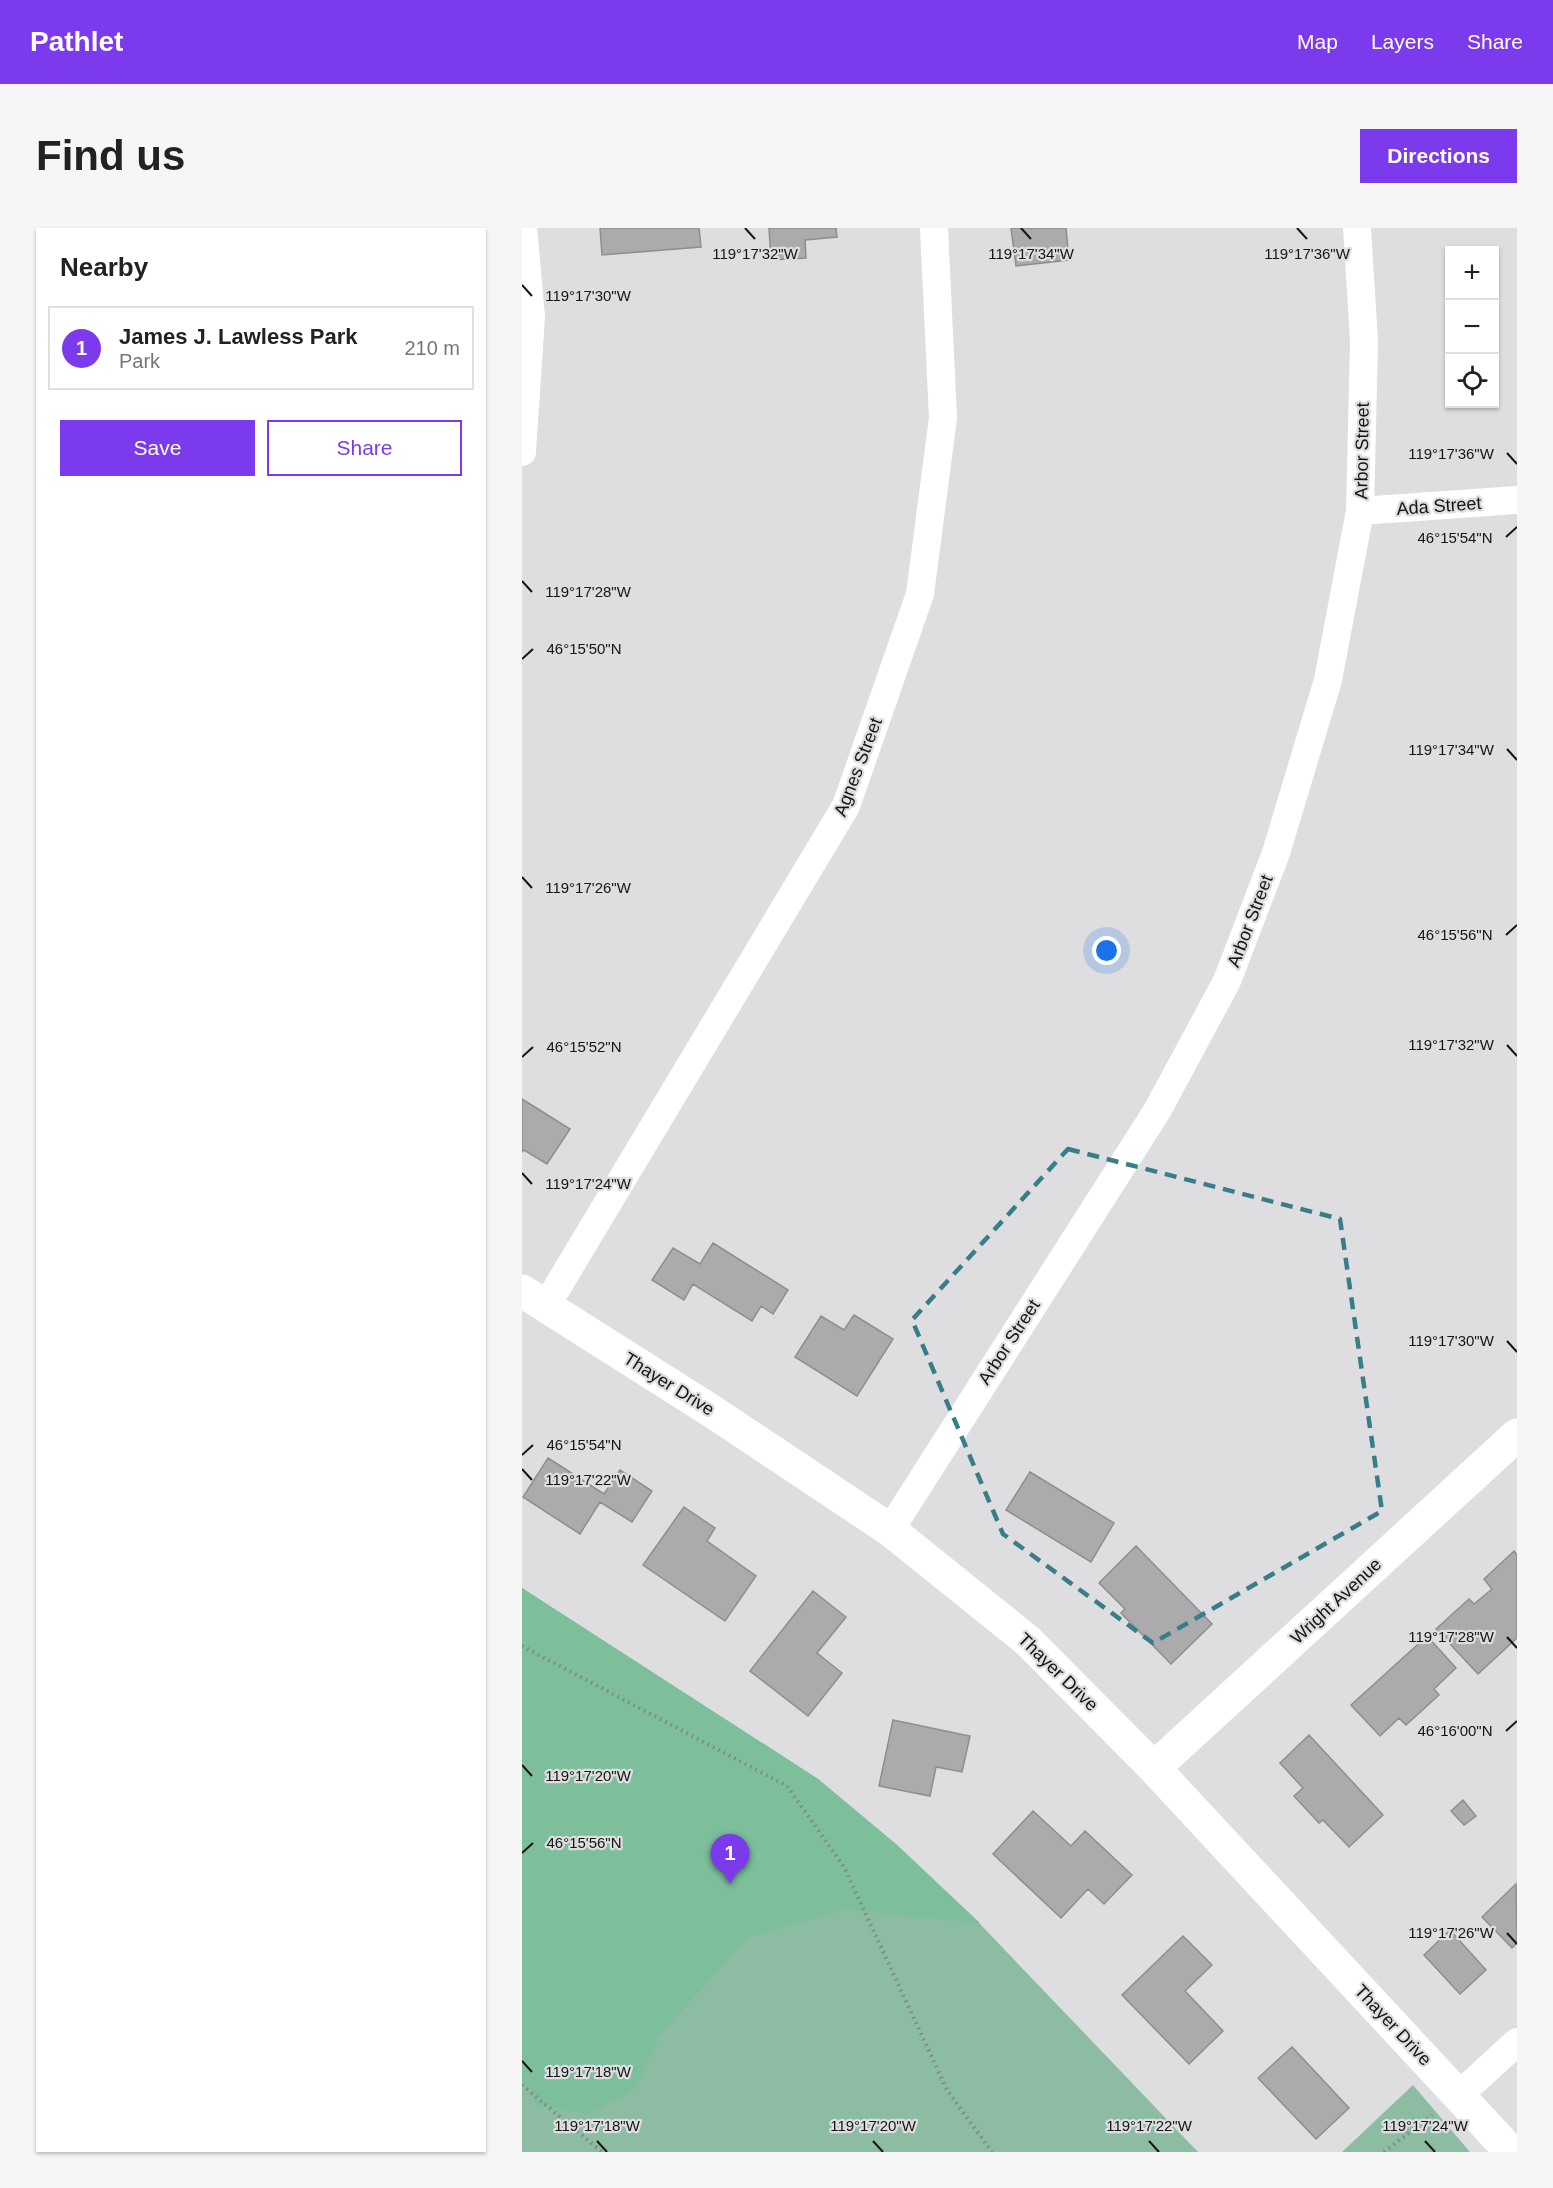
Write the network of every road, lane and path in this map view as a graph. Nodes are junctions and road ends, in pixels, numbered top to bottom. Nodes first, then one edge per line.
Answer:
1 (523, 228) edge
2 (934, 228) edge
3 (1357, 228) edge
4 (522, 453) edge
5 (1517, 500) edge
6 (1360, 512) junction
7 (534, 1298) edge
8 (1517, 1435) edge
9 (890, 1530) junction
10 (522, 1646) edge
11 (1155, 1768) junction
12 (1517, 2042) edge
13 (522, 2085) edge
14 (1447, 2104) junction
15 (602, 2152) edge
16 (992, 2152) edge
17 (1384, 2152) edge
18 (1510, 2152) edge

1 - 4 street
2 - 7 street, Agnes Street
3 - 6 street, Arbor Street
5 - 6 street, Ada Street
6 - 9 street, Arbor Street
7 - 9 street, Thayer Drive
8 - 11 street, Wright Avenue
9 - 11 street, Thayer Drive
10 - 16 path
11 - 14 street, Thayer Drive
12 - 14 street
13 - 15 path
14 - 17 path
14 - 18 street, Thayer Drive

